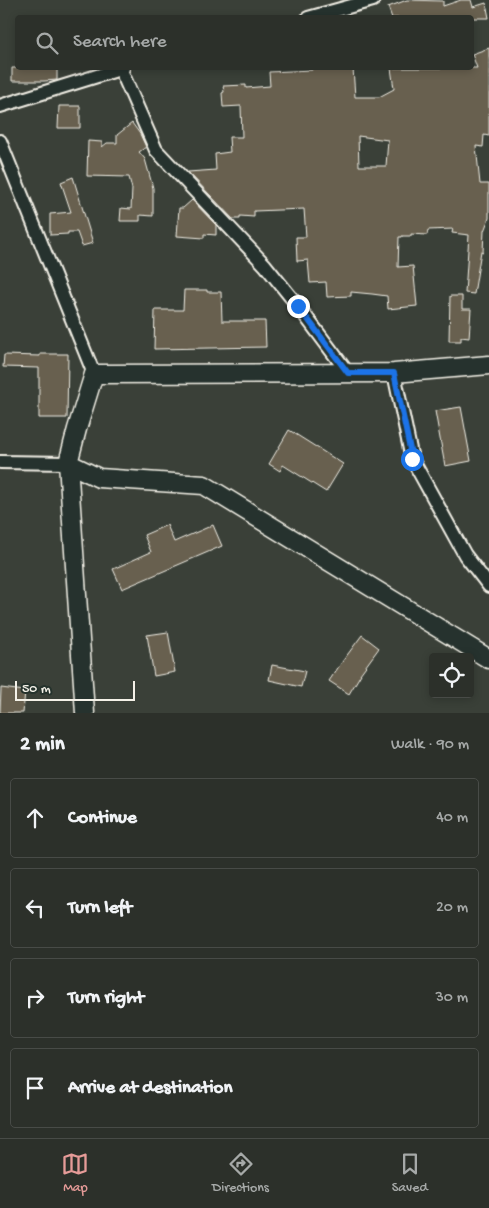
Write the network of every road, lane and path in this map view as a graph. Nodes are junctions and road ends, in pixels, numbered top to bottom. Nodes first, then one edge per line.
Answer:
1 (372, 0) edge
2 (319, 15) edge
3 (116, 70) edge
4 (123, 70) edge
5 (0, 106) edge
6 (0, 141) edge
7 (489, 366) edge
8 (348, 373) junction
9 (394, 373) junction
10 (94, 374) junction
11 (0, 462) edge
12 (68, 463) junction
13 (489, 586) edge
14 (489, 659) edge
15 (85, 713) edge

1 - 2 street
3 - 5 street
4 - 8 street
6 - 10 street
7 - 9 street
8 - 9 street
8 - 10 street
9 - 13 street
10 - 12 street
11 - 12 street
12 - 14 street
12 - 15 street

